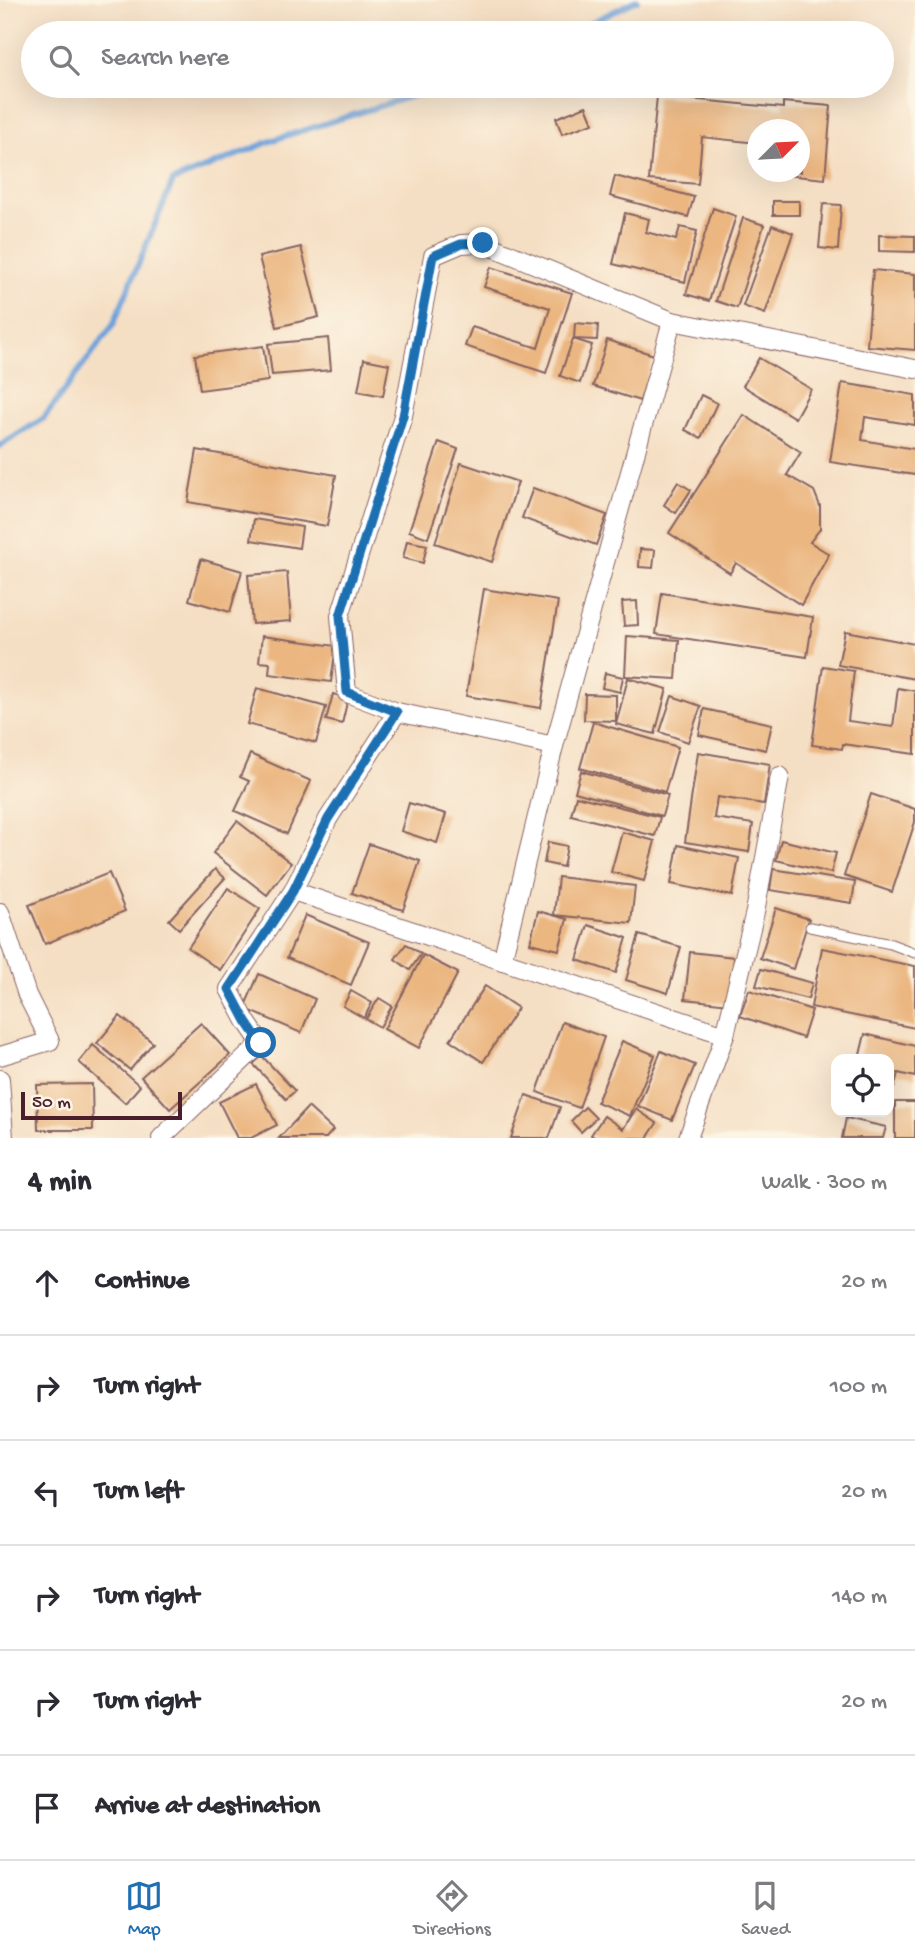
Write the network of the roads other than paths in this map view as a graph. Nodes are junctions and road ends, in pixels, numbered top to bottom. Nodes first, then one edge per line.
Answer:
1 (672, 321) junction
2 (915, 369) edge
3 (397, 712) junction
4 (554, 746) junction
5 (780, 776) dead end
6 (293, 891) junction
7 (0, 912) edge
8 (810, 927) dead end
9 (915, 953) edge
10 (502, 961) junction
11 (725, 1035) junction
12 (0, 1056) edge
13 (0, 1079) edge
14 (4, 1138) edge
15 (161, 1138) edge
16 (688, 1138) edge

1 - 2 street
1 - 3 street
1 - 4 street
3 - 4 street
3 - 6 street
4 - 10 street
5 - 11 street
6 - 10 street
6 - 15 street
7 - 12 street
8 - 9 lane
10 - 11 street
11 - 16 street
13 - 14 street

